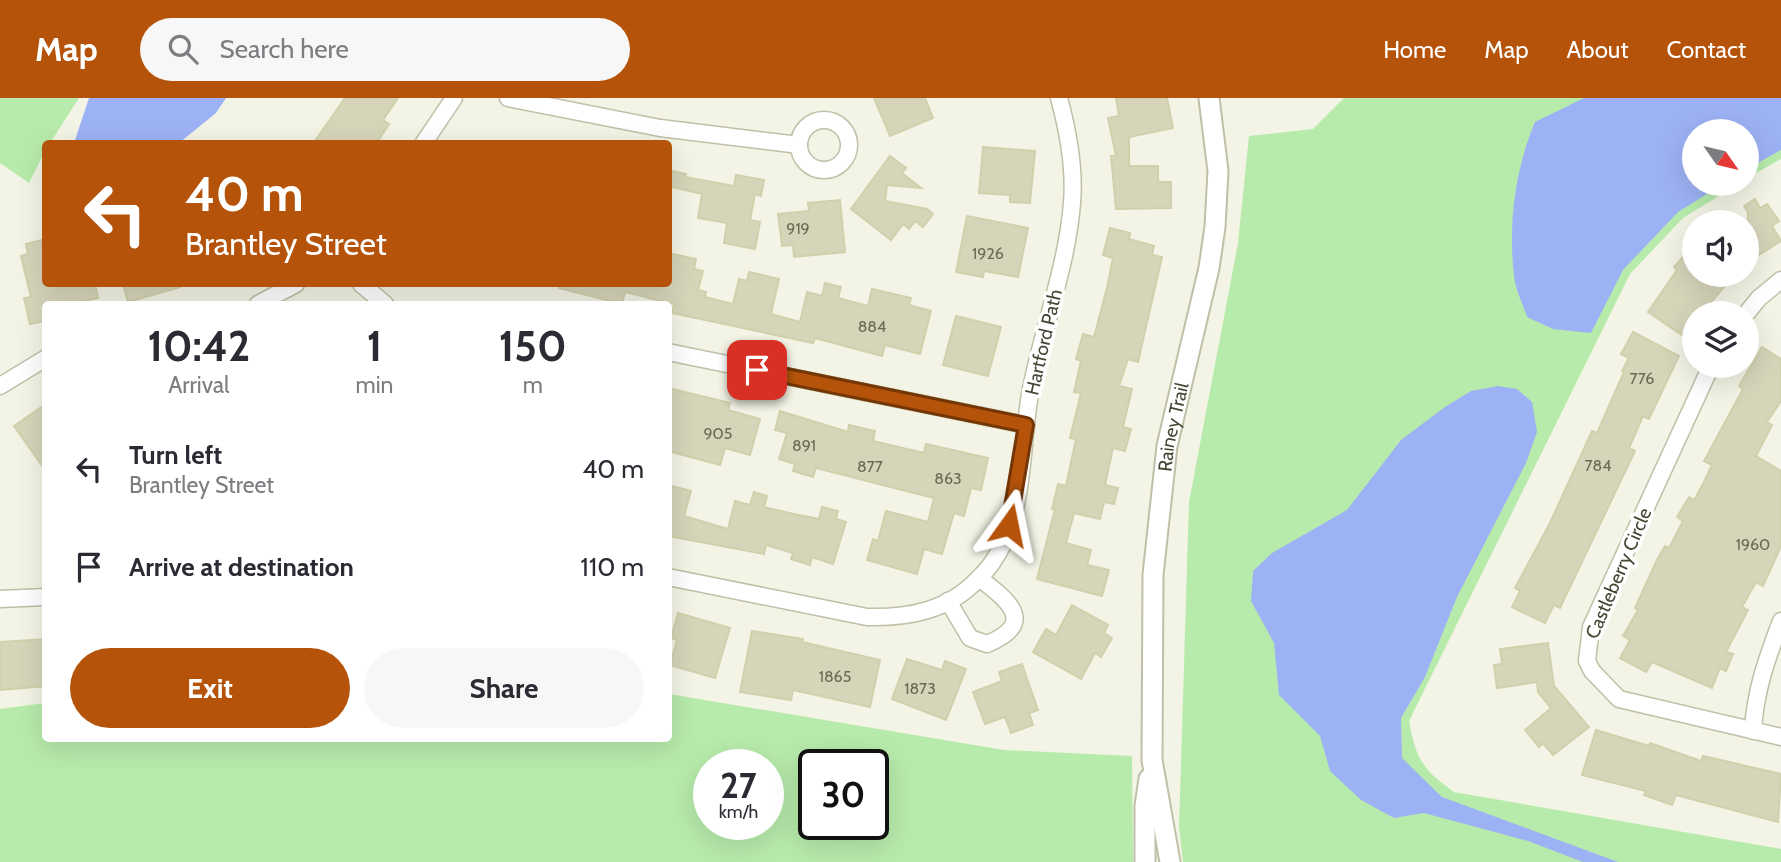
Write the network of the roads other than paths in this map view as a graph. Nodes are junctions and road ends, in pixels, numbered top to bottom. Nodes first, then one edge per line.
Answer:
1 (454, 98) edge
2 (508, 98) edge
3 (1059, 98) edge
4 (1209, 98) edge
5 (426, 140) edge
6 (799, 145) dead end
7 (1781, 280) edge
8 (290, 287) edge
9 (365, 287) edge
10 (264, 301) edge
11 (381, 301) edge
12 (1757, 301) edge
13 (672, 353) edge
14 (42, 360) edge
15 (1705, 378) edge
16 (0, 386) edge
17 (1026, 425) junction
18 (672, 578) edge
19 (979, 579) junction
20 (42, 597) edge
21 (0, 599) edge
22 (948, 601) junction
23 (1781, 621) edge
24 (1753, 731) junction
25 (1781, 737) edge
26 (1152, 760) junction
27 (1145, 862) edge
28 (1170, 862) edge

1 - 5 street
2 - 6 street
3 - 17 street, Hartford Path
4 - 26 street, Rainey Trail
7 - 12 street
8 - 10 street
9 - 11 street
13 - 17 street
14 - 16 street
15 - 24 street, Castleberry Circle
17 - 19 street, Hartford Path
18 - 22 street, Hartford Path
19 - 22 street, Hartford Path
19 - 22 street
20 - 21 street
23 - 24 street
24 - 25 street, Castleberry Circle
26 - 27 street, Rainey Trail
26 - 28 street, Rainey Trail

